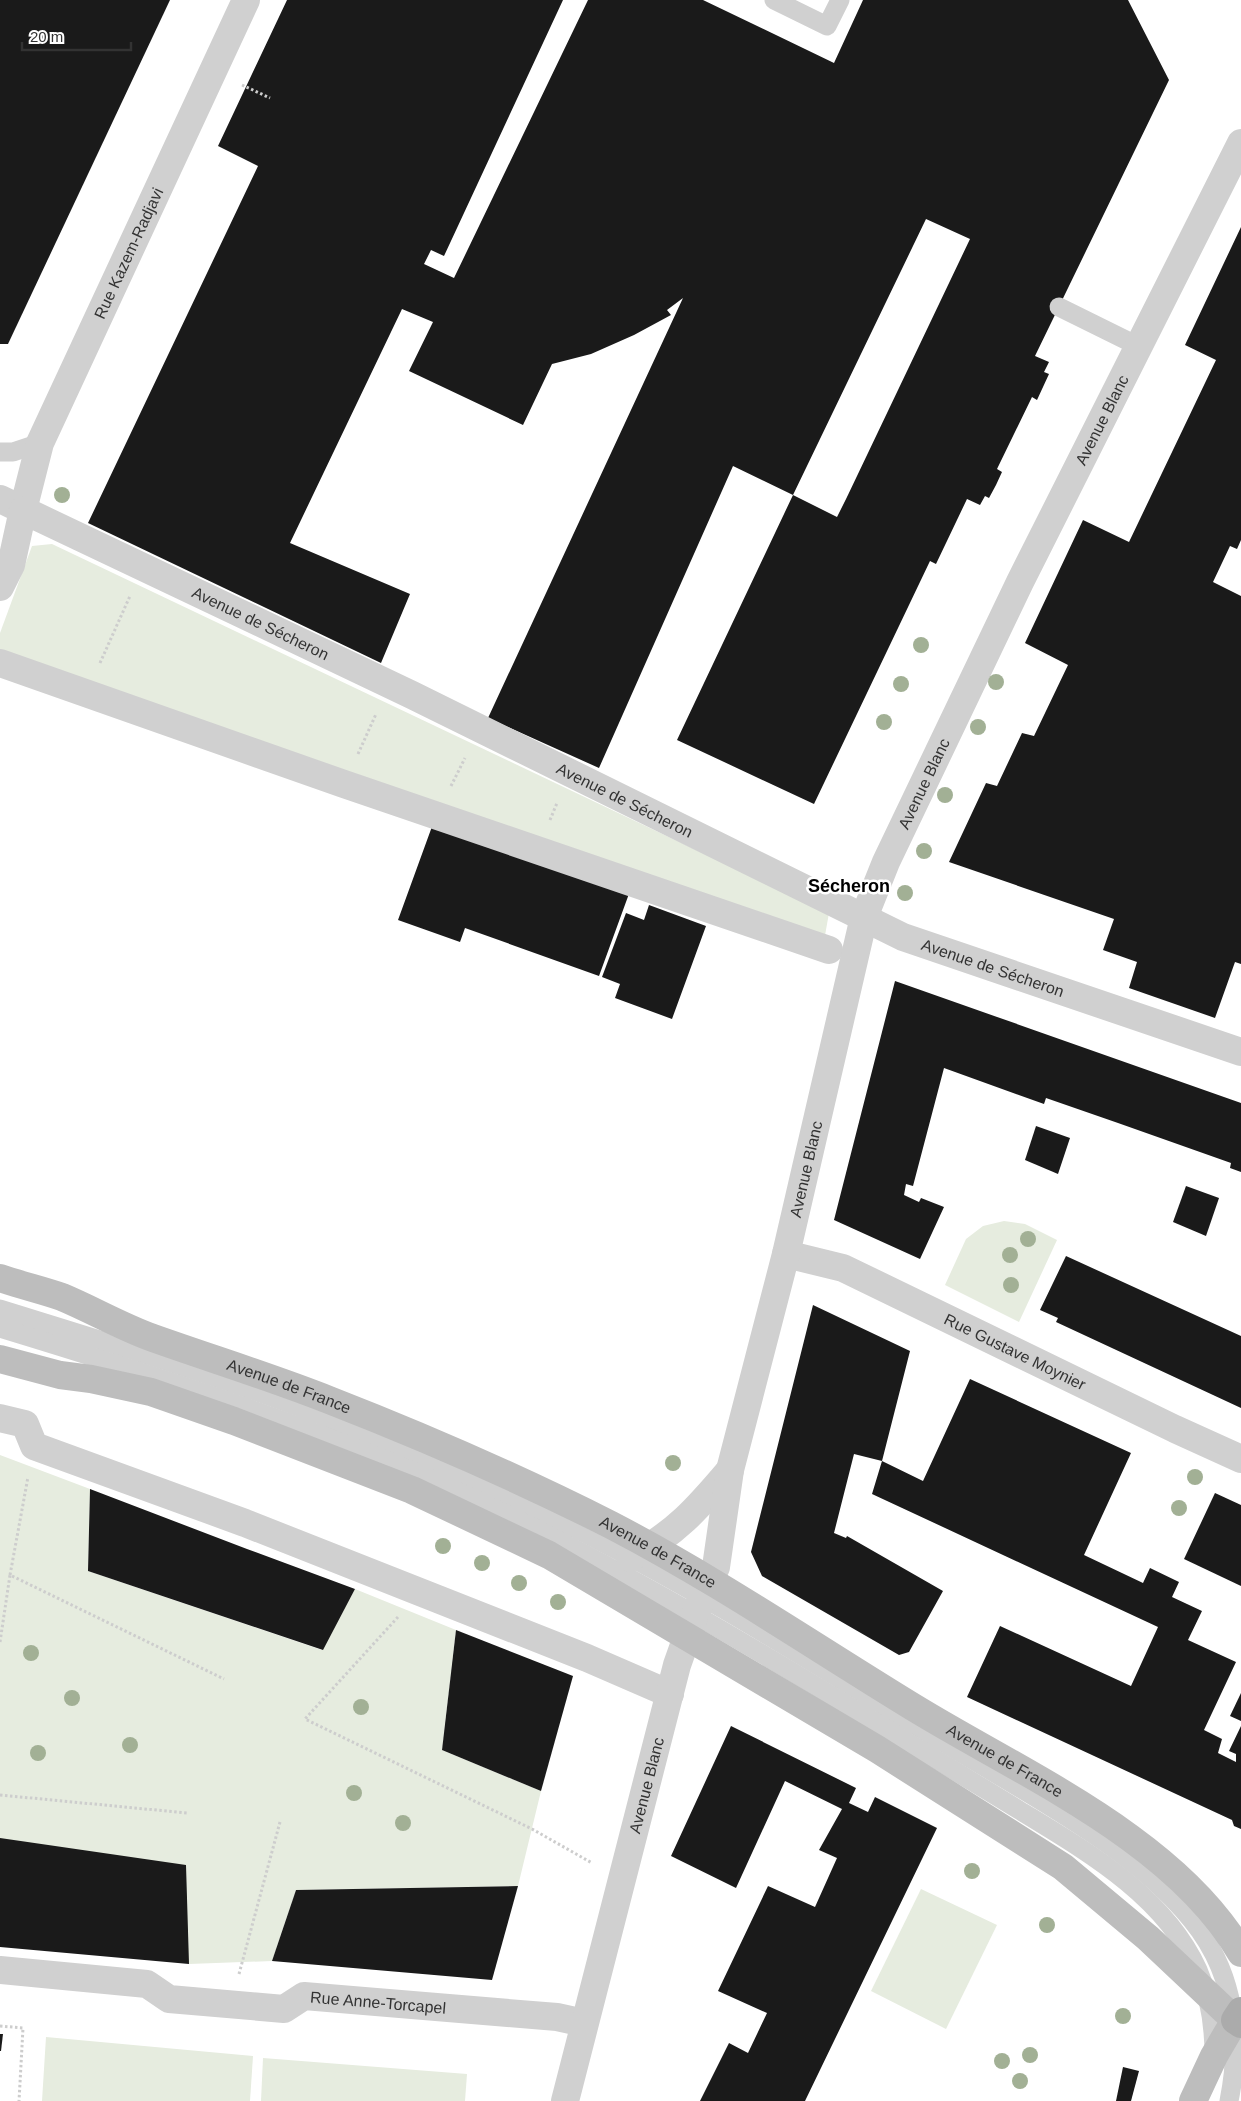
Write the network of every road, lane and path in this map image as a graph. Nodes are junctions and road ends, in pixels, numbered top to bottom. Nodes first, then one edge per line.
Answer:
1 (246, 0) edge
2 (774, 0) edge
3 (840, 0) edge
4 (241, 84) dead end
5 (270, 98) dead end
6 (1241, 143) edge
7 (1058, 307) dead end
8 (1140, 347) junction
9 (40, 443) junction
10 (0, 452) edge
11 (11, 505) edge
12 (143, 567) junction
13 (0, 587) edge
14 (0, 663) edge
15 (390, 684) junction
16 (86, 693) junction
17 (479, 728) junction
18 (571, 773) junction
19 (344, 784) junction
20 (437, 816) junction
21 (537, 850) junction
22 (864, 917) junction
23 (829, 950) dead end
24 (1241, 1052) edge
25 (786, 1254) junction
26 (0, 1278) edge
27 (0, 1309) edge
28 (0, 1328) edge
29 (0, 1359) edge
30 (0, 1418) edge
31 (34, 1446) junction
32 (1241, 1459) edge
33 (730, 1470) junction
34 (639, 1553) junction
35 (10, 1575) junction
36 (420, 1593) junction
37 (698, 1607) junction
38 (0, 1642) edge
39 (224, 1679) dead end
40 (670, 1694) junction
41 (0, 1795) edge
42 (187, 1813) dead end
43 (280, 1822) dead end
44 (598, 1867) dead end
45 (1241, 1953) edge
46 (0, 1970) edge
47 (1206, 1992) junction
48 (231, 2004) junction
49 (1239, 2018) edge
50 (584, 2023) junction
51 (0, 2026) edge
52 (1214, 2056) junction
53 (19, 2101) edge
54 (564, 2101) edge
55 (1193, 2101) edge
56 (1208, 2101) edge
57 (1229, 2101) edge

1 - 9 street, Rue Kazem-Radjavi
2 - 3 lane
4 - 5 path
6 - 8 street, Avenue Blanc
7 - 8 lane
8 - 22 street, Avenue Blanc
9 - 10 lane
9 - 11 street, Rue Kazem-Radjavi
11 - 12 street, Avenue de Sécheron
11 - 13 street, Rue Kazem-Radjavi
12 - 15 street, Avenue de Sécheron
12 - 16 path
14 - 16 street
15 - 17 street, Avenue de Sécheron
15 - 19 path
16 - 19 street
17 - 18 street, Avenue de Sécheron
17 - 20 path
18 - 21 path
18 - 22 street, Avenue de Sécheron
19 - 20 street
20 - 21 street
21 - 23 street
22 - 24 street, Avenue de Sécheron
22 - 25 street, Avenue Blanc
25 - 32 street, Rue Gustave Moynier
25 - 33 street, Avenue Blanc
26 - 34 main road, Avenue de France
27 - 34 lane
28 - 37 lane
29 - 37 main road, Avenue de France
30 - 31 street
31 - 35 path
31 - 36 street
33 - 34 street, Avenue Blanc
33 - 37 street, Avenue Blanc
34 - 37 main road, Avenue de France
35 - 38 path
35 - 39 path
36 - 40 street
36 - 44 path
37 - 40 street, Avenue Blanc
37 - 45 main road, Avenue de France
37 - 47 main road, Avenue de France
37 - 49 lane
40 - 50 street, Avenue Blanc
41 - 42 path
43 - 48 path
46 - 48 street, Rue Anne-Torcapel
47 - 49 main road, Avenue de France
47 - 52 lane
48 - 50 street, Rue Anne-Torcapel
49 - 52 main road
49 - 57 lane
50 - 54 street, Avenue Blanc
51 - 53 path
52 - 55 main road
52 - 56 lane

